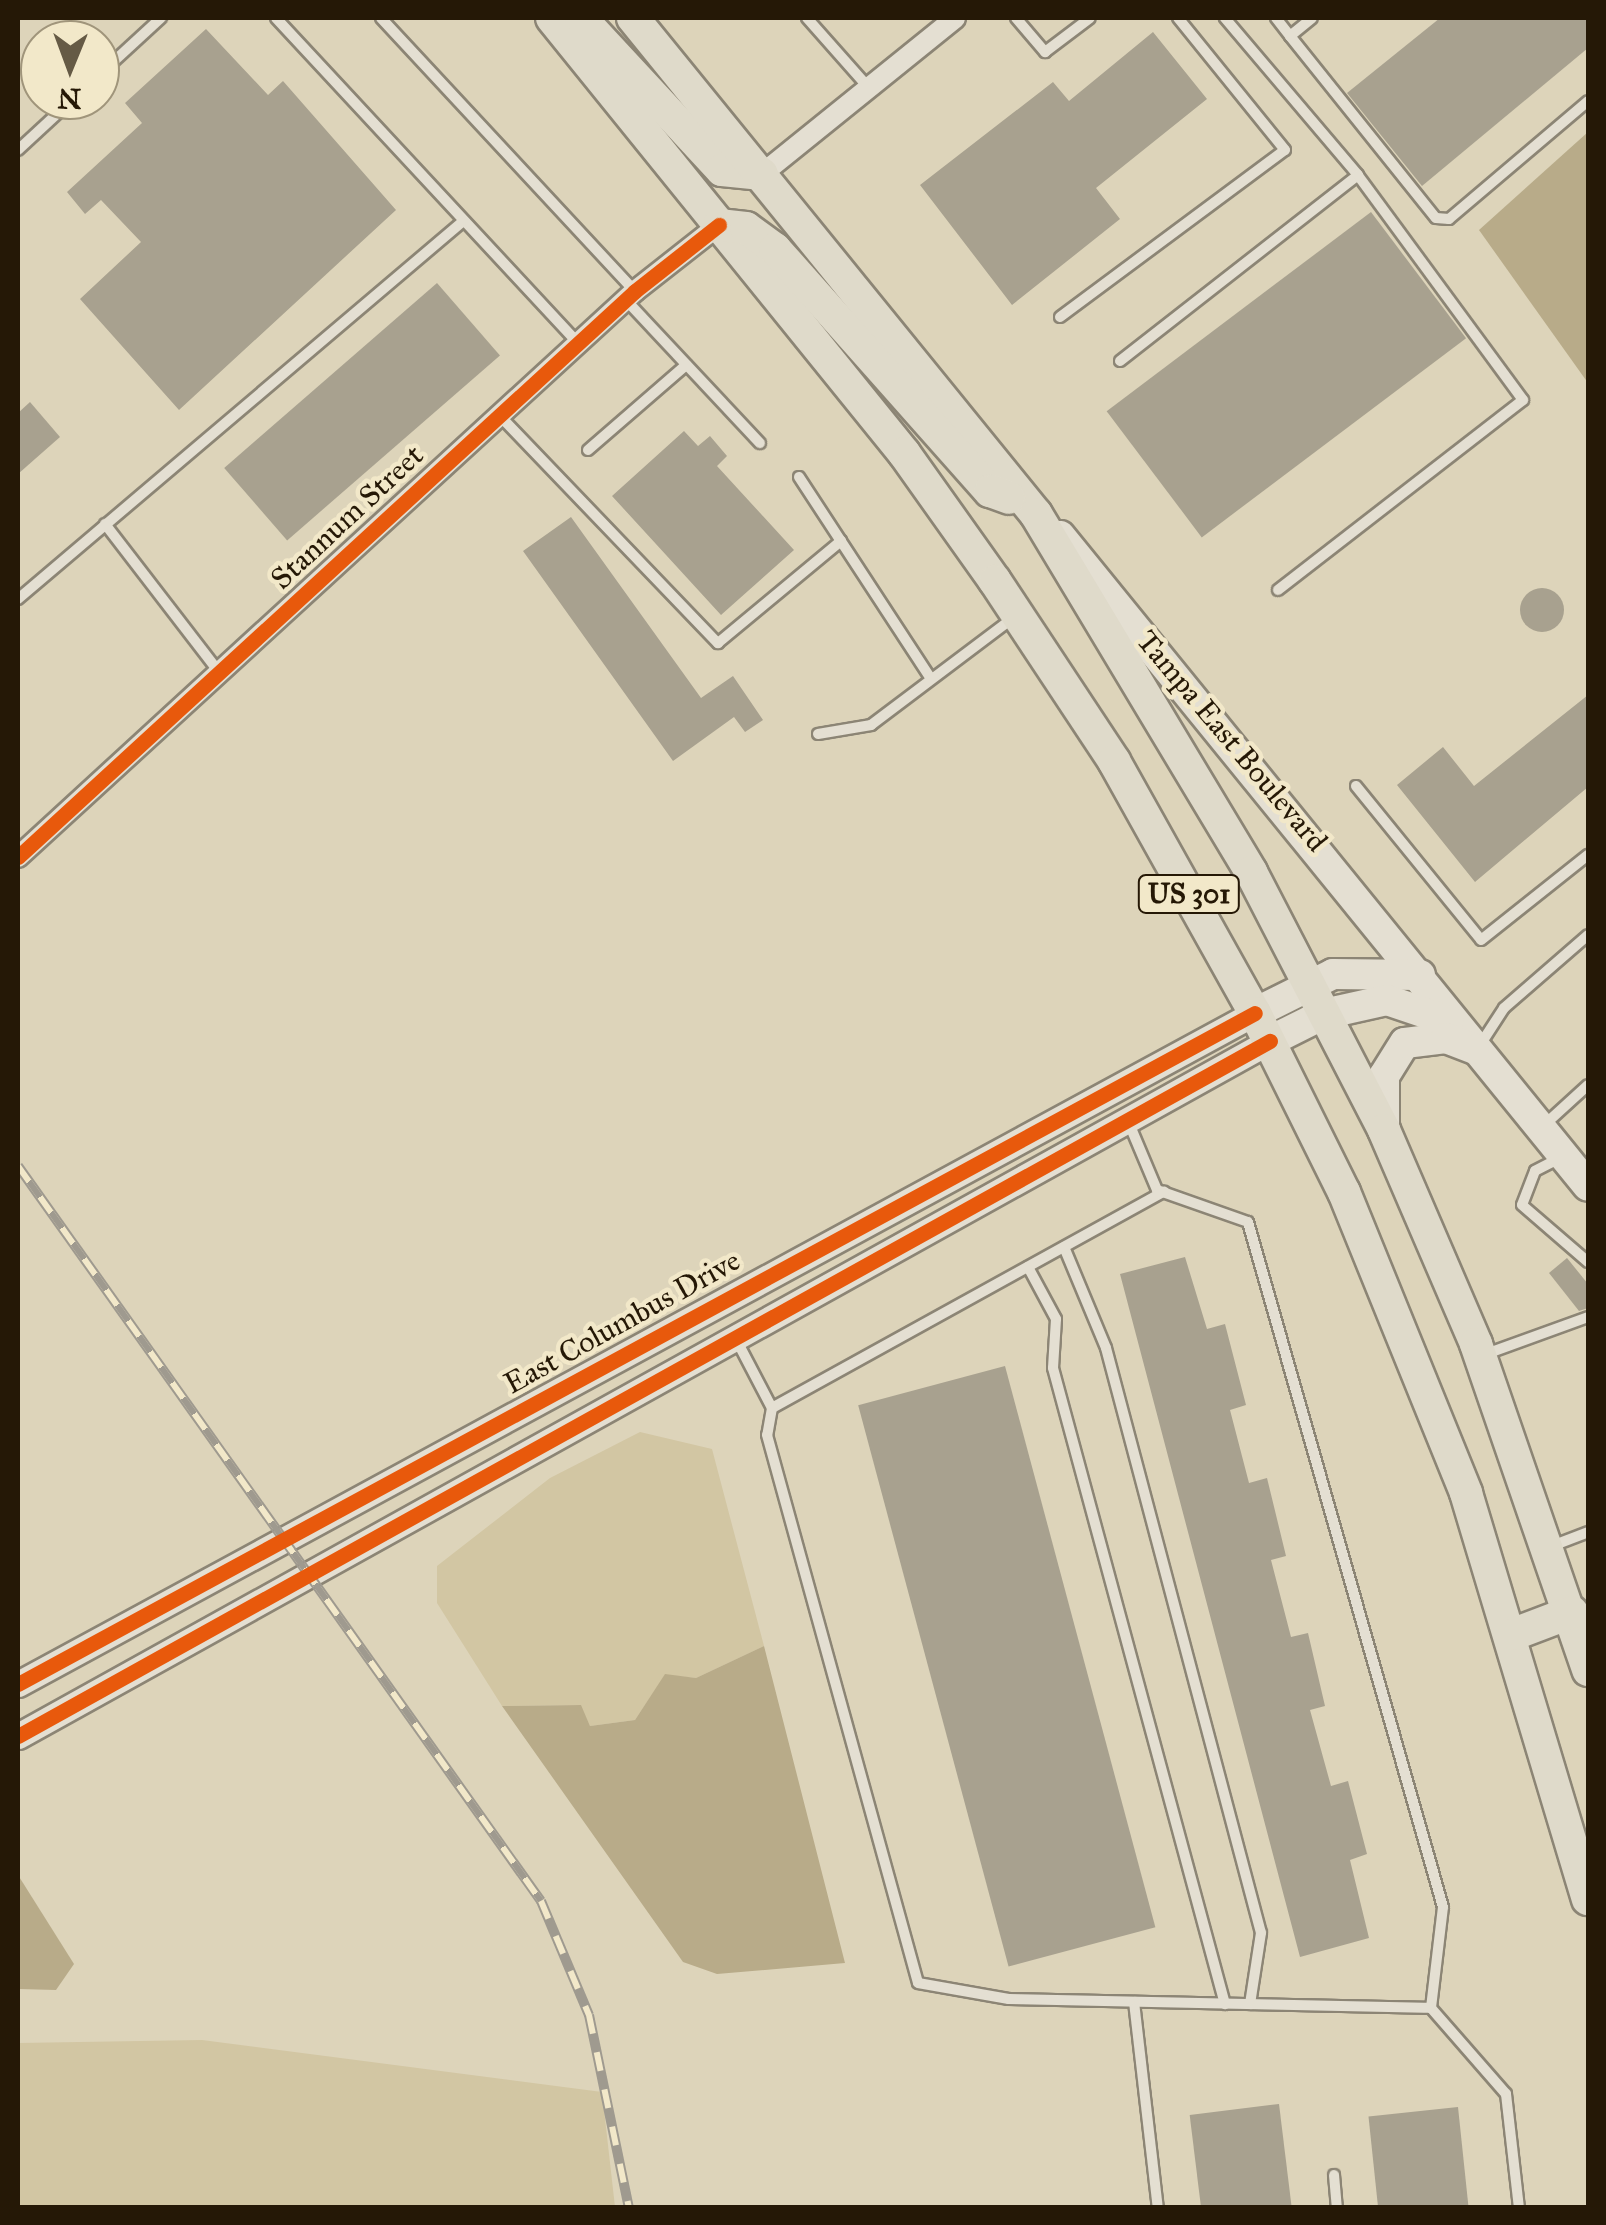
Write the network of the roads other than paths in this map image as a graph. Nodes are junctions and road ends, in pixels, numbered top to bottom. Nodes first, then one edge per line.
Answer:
1 (162, 18) edge
2 (276, 18) edge
3 (381, 18) edge
4 (552, 18) edge
5 (581, 18) edge
6 (633, 18) edge
7 (807, 18) edge
8 (955, 18) edge
9 (1016, 18) edge
10 (1090, 18) edge
11 (1178, 18) edge
12 (1225, 18) edge
13 (1276, 18) edge
14 (1312, 18) edge
15 (1290, 36) junction
16 (120, 56) edge
17 (870, 89) junction
18 (1588, 101) edge
19 (50, 120) edge
20 (18, 150) edge
21 (762, 174) junction
22 (1358, 175) junction
23 (461, 223) junction
24 (719, 225) junction
25 (630, 295) junction
26 (1060, 317) dead end
27 (578, 343) junction
28 (1120, 361) dead end
29 (686, 365) junction
30 (500, 415) junction
31 (760, 444) dead end
32 (588, 450) dead end
33 (799, 478) dead end
34 (1032, 509) junction
35 (106, 524) junction
36 (841, 541) junction
37 (1278, 590) dead end
38 (18, 598) edge
39 (1018, 614) junction
40 (219, 672) junction
41 (930, 676) junction
42 (818, 734) dead end
43 (1356, 786) dead end
44 (1588, 855) edge
45 (18, 857) edge
46 (1588, 936) edge
47 (1420, 975) junction
48 (1317, 999) junction
49 (1454, 1023) junction
50 (1262, 1027) junction
51 (1477, 1050) junction
52 (1588, 1085) edge
53 (1128, 1121) junction
54 (1541, 1128) junction
55 (1384, 1130) junction
56 (1564, 1156) junction
57 (1588, 1186) edge
58 (1164, 1192) junction
59 (1064, 1247) junction
60 (1588, 1262) edge
61 (1028, 1267) junction
62 (714, 1302) junction
63 (1588, 1317) edge
64 (738, 1343) junction
65 (1480, 1356) junction
66 (772, 1408) junction
67 (1588, 1532) edge
68 (1549, 1547) junction
69 (1580, 1609) edge
70 (1514, 1634) junction
71 (1588, 1670) edge
72 (18, 1684) edge
73 (18, 1736) edge
74 (1588, 1898) edge
75 (1134, 2002) junction
76 (1226, 2004) junction
77 (1250, 2004) junction
78 (1432, 2008) junction
79 (1334, 2176) dead end
80 (1158, 2208) edge
81 (1337, 2208) edge
82 (1519, 2208) edge

1 - 16 lane
2 - 23 lane
3 - 25 lane
4 - 24 main road, US 301
5 - 21 main road
6 - 21 main road, US 301
7 - 17 lane
8 - 17 street
9 - 10 lane
11 - 26 lane
12 - 22 lane
13 - 15 lane
14 - 15 lane
15 - 18 lane
17 - 21 street
19 - 20 lane
21 - 34 main road, US 301
22 - 28 lane
22 - 37 lane
23 - 27 lane
23 - 35 lane
24 - 25 street, Stannum Street
24 - 34 main road
24 - 39 main road, US 301
25 - 27 street, Stannum Street
25 - 29 lane
27 - 30 street, Stannum Street
29 - 31 lane
29 - 32 lane
30 - 36 lane
30 - 40 street, Stannum Street
33 - 36 lane
34 - 47 main road, Tampa East Boulevard
34 - 48 main road, US 301
35 - 38 lane
35 - 40 lane
36 - 41 lane
39 - 41 lane
39 - 50 main road, US 301
40 - 45 street, Stannum Street
41 - 42 lane
43 - 44 lane
46 - 51 lane
47 - 48 main road
47 - 49 main road, Tampa East Boulevard
48 - 49 main road
48 - 50 main road
48 - 55 main road, US 301
49 - 51 main road, Tampa East Boulevard
50 - 53 street
50 - 62 street, East Columbus Drive
50 - 70 main road, US 301
51 - 54 main road, Tampa East Boulevard
51 - 55 main road
52 - 54 lane
53 - 58 lane
53 - 64 street
54 - 56 main road, Tampa East Boulevard
55 - 65 main road, US 301
56 - 57 main road, Tampa East Boulevard
56 - 60 lane
58 - 59 lane
58 - 78 lane
59 - 61 lane
59 - 77 lane
61 - 66 lane
61 - 76 lane
62 - 64 street
62 - 72 street, East Columbus Drive
63 - 65 lane
64 - 66 lane
64 - 73 street
65 - 68 main road, US 301
66 - 75 lane
67 - 68 lane
68 - 69 main road, US 301
69 - 70 main road
69 - 71 main road, US 301
70 - 74 main road, US 301
75 - 76 lane
75 - 80 lane
76 - 77 lane
77 - 78 lane
78 - 82 lane
79 - 81 lane

